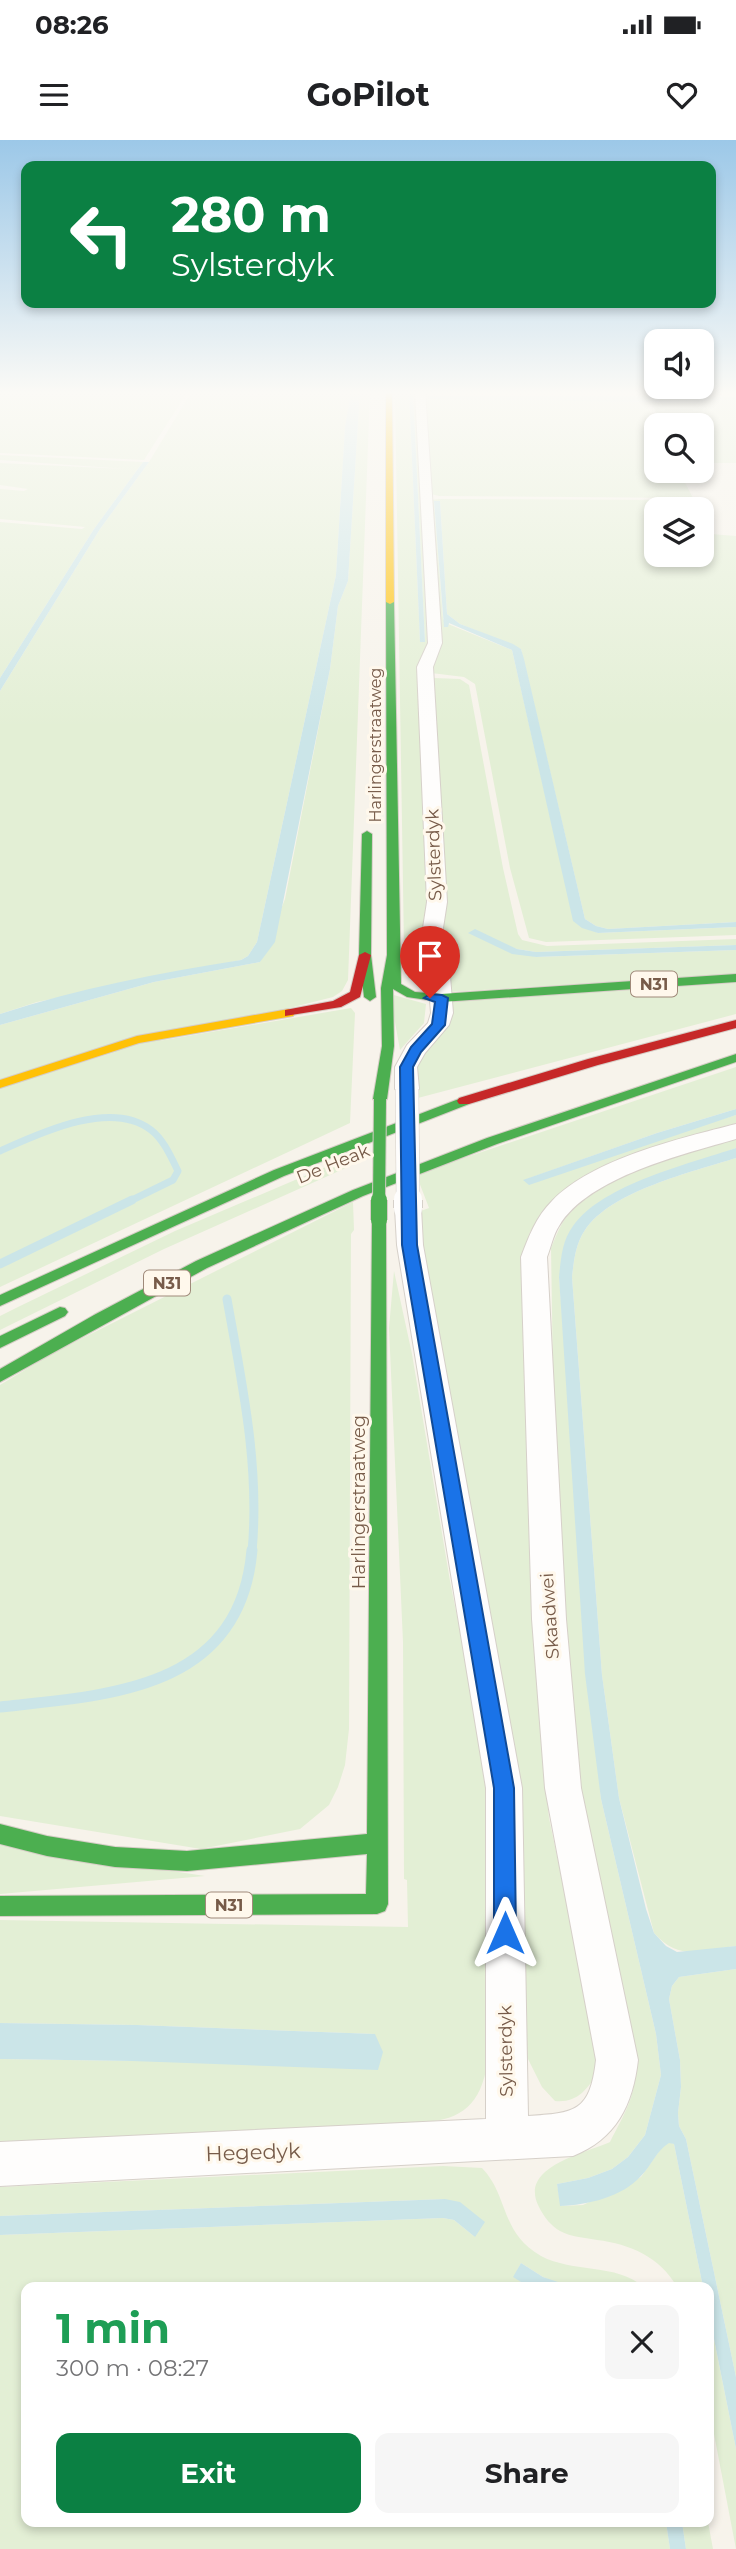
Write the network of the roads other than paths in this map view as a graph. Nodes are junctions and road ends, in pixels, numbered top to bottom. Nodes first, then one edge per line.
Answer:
1 (390, 503) edge
2 (427, 503) edge
3 (367, 816) dead end
4 (365, 955) junction
5 (393, 955) junction
6 (736, 978) edge
7 (442, 998) junction
8 (736, 1024) edge
9 (736, 1049) edge
10 (736, 1058) edge
11 (0, 1084) edge
12 (380, 1099) junction
13 (564, 1099) dead end
14 (736, 1131) edge
15 (421, 1149) dead end
16 (357, 1174) dead end
17 (393, 1214) junction
18 (0, 1301) edge
19 (74, 1306) dead end
20 (0, 1343) edge
21 (0, 1376) edge
22 (0, 1834) edge
23 (376, 1843) junction
24 (0, 1906) edge
25 (507, 2140) junction
26 (0, 2164) edge

1 - 5 main road, Harlingerstraatweg
2 - 7 street, Sylsterdyk
3 - 4 main road, Harlingerstraatweg
4 - 11 main road
4 - 12 main road, Harlingerstraatweg
5 - 7 main road, N31
5 - 12 main road, Harlingerstraatweg
6 - 7 main road, N31
7 - 17 street, Sylsterdyk, bridge
8 - 18 main road, De Heak
9 - 13 main road
10 - 21 main road, N31
12 - 17 main road, Harlingerstraatweg, bridge
14 - 25 street, Skaadwei
15 - 16 main road, De Heak
17 - 23 main road, Harlingerstraatweg
17 - 25 street, Sylsterdyk
19 - 20 main road
22 - 23 main road
23 - 24 main road, Harlingerstraatweg / N31
25 - 26 street, Hegedyk

